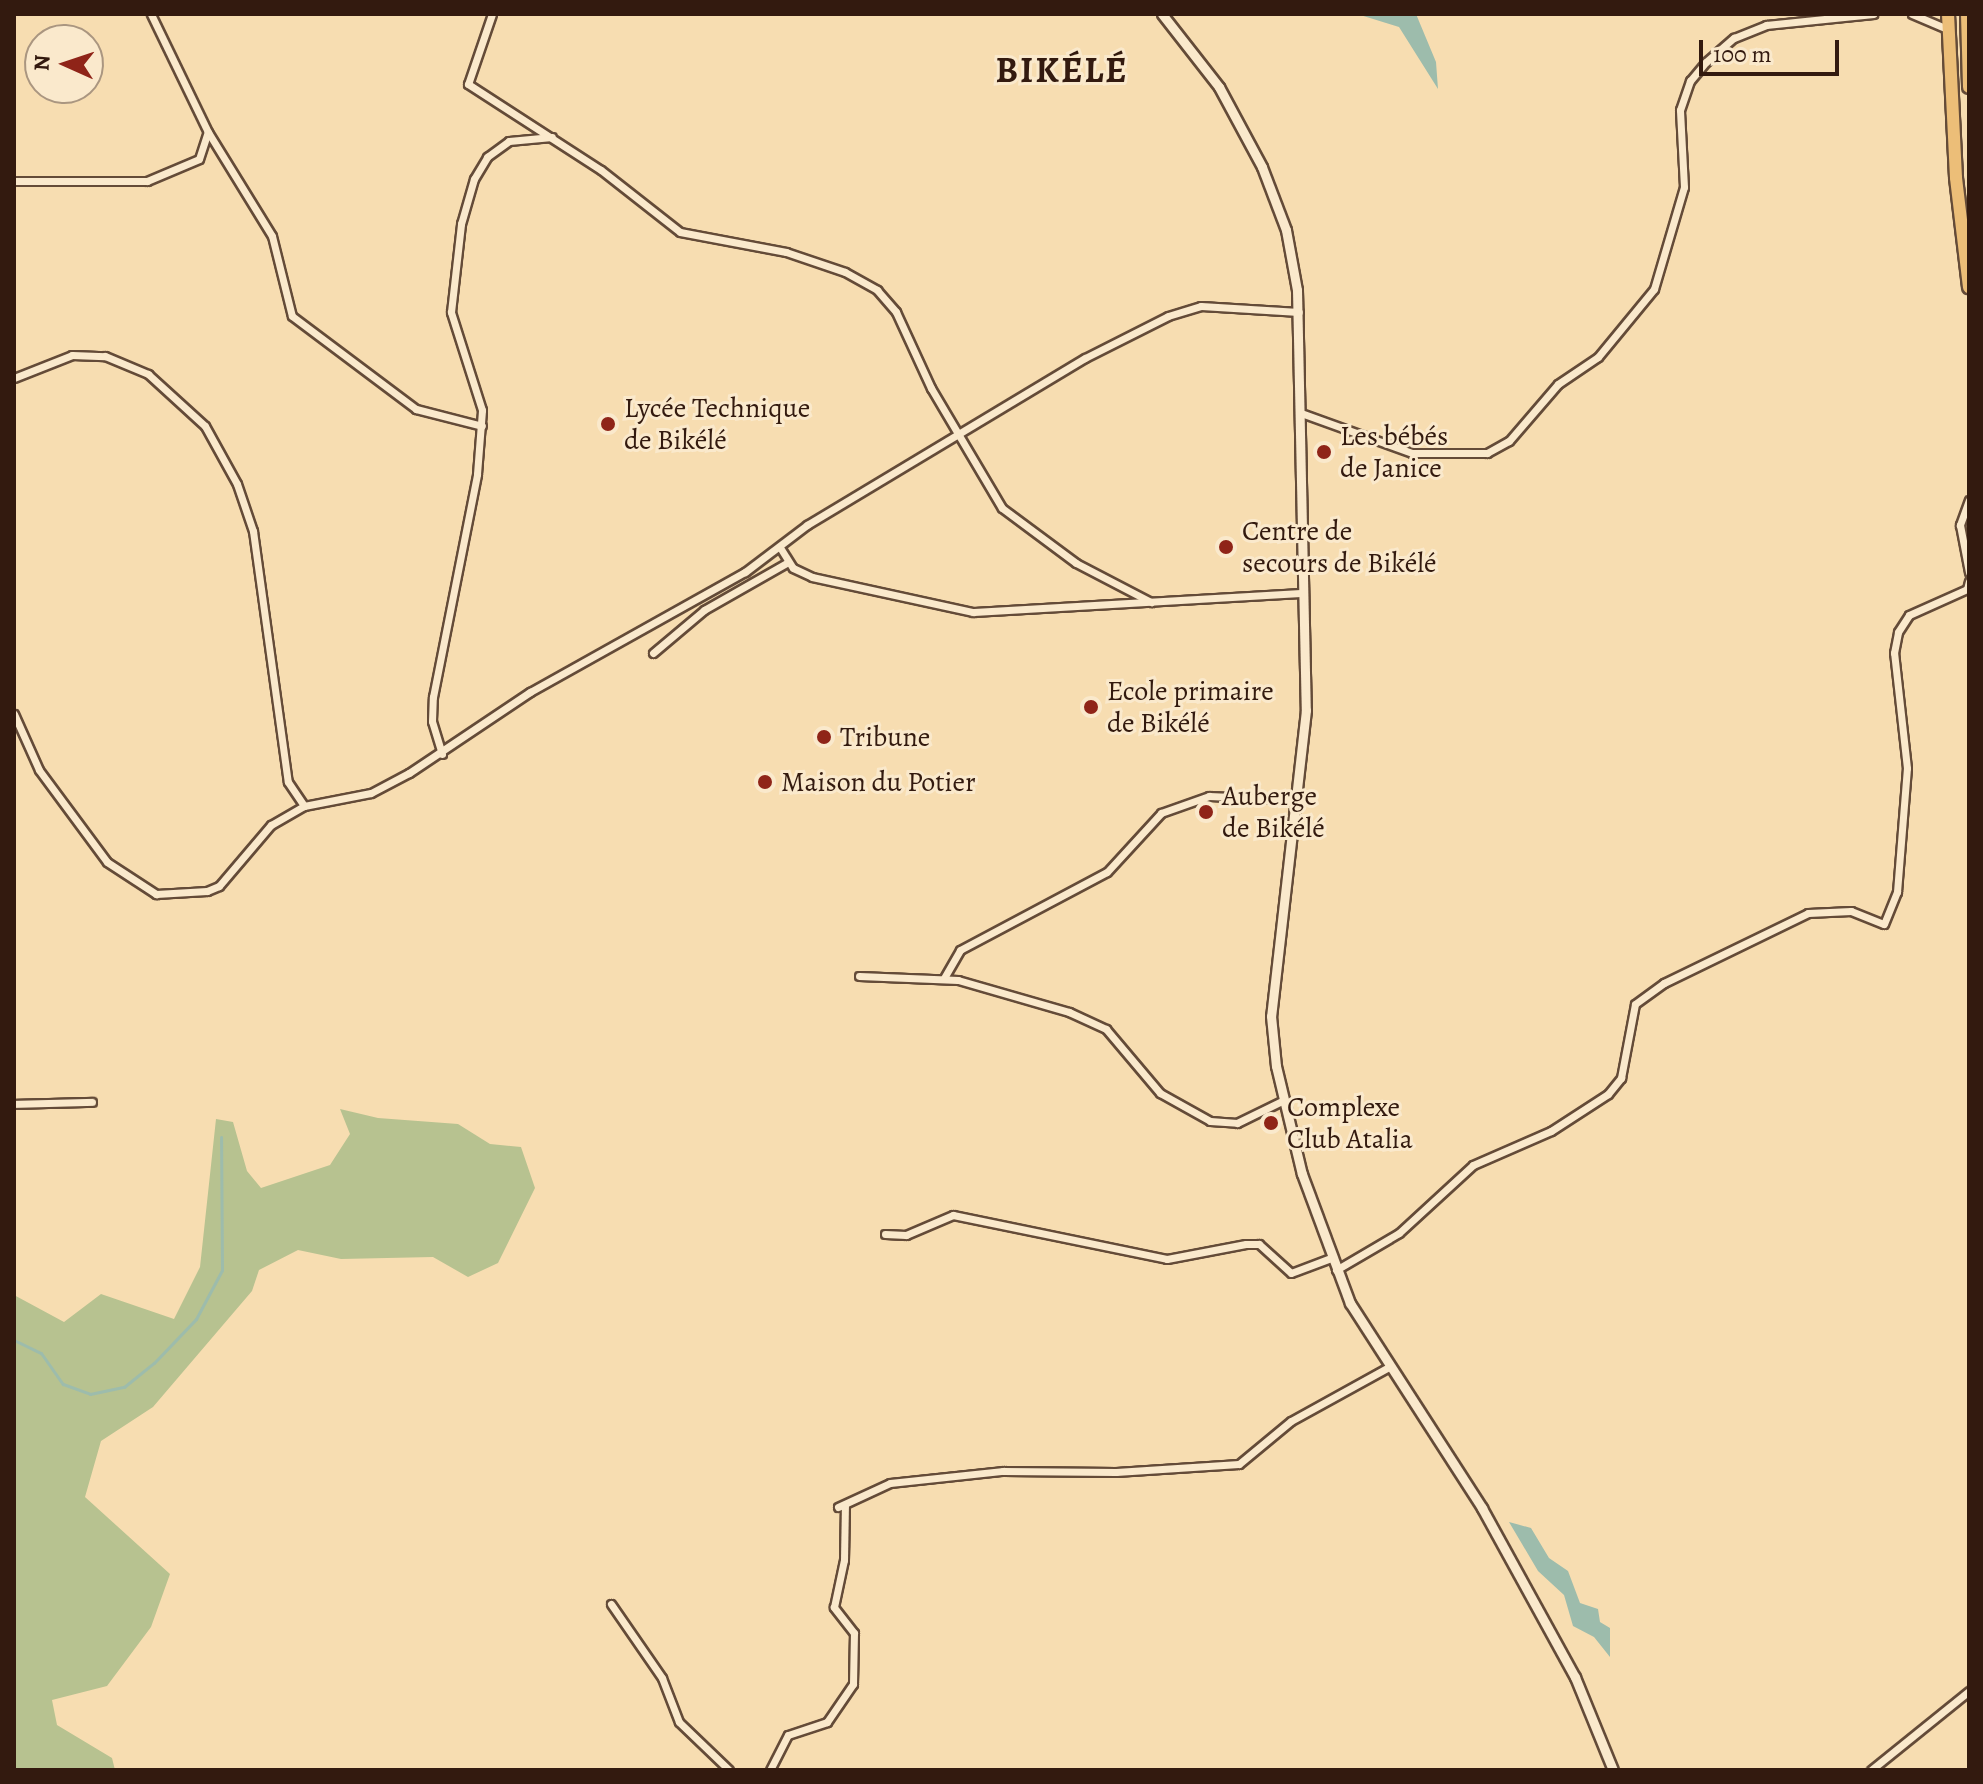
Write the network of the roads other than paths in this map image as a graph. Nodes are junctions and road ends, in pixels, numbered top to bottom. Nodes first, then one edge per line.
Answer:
1 (151, 14) edge
2 (492, 14) edge
3 (1162, 14) edge
4 (1873, 14) edge
5 (1912, 14) edge
6 (1948, 14) edge
7 (1967, 14) edge
8 (1948, 29) junction
9 (1969, 87) edge
10 (208, 132) junction
11 (552, 137) junction
12 (14, 181) edge
13 (1969, 287) edge
14 (1299, 312) junction
15 (14, 378) edge
16 (1301, 413) junction
17 (482, 426) junction
18 (957, 434) junction
19 (1969, 500) edge
20 (781, 549) junction
21 (788, 562) junction
22 (1969, 572) edge
23 (1969, 581) edge
24 (1301, 593) junction
25 (1151, 602) junction
26 (653, 653) dead end
27 (14, 714) edge
28 (442, 754) junction
29 (1297, 800) junction
30 (304, 806) junction
31 (859, 976) dead end
32 (944, 978) junction
33 (1284, 1100) junction
34 (92, 1102) dead end
35 (14, 1104) edge
36 (885, 1234) dead end
37 (1331, 1258) junction
38 (1336, 1270) junction
39 (1389, 1367) junction
40 (611, 1604) dead end
41 (1969, 1691) edge
42 (729, 1770) edge
43 (770, 1770) edge
44 (1613, 1770) edge
45 (1871, 1770) edge

1 - 10 street
2 - 11 street
3 - 14 street
4 - 16 street
5 - 8 street
6 - 8 highway
7 - 9 highway
8 - 13 highway
10 - 12 street
10 - 17 street
11 - 17 street
11 - 18 street
14 - 16 street
14 - 18 street
15 - 30 street
16 - 24 street
17 - 28 street
18 - 20 street
18 - 25 street
19 - 22 street
20 - 21 street
20 - 28 street
21 - 25 street
21 - 26 street
23 - 38 street
24 - 25 street
24 - 29 street
27 - 30 street
28 - 30 street
29 - 32 street
29 - 33 street
31 - 32 street
32 - 33 street
33 - 37 street
34 - 35 street
36 - 37 street
37 - 38 street
38 - 39 street
39 - 43 street
39 - 44 street
40 - 42 street
41 - 45 street

